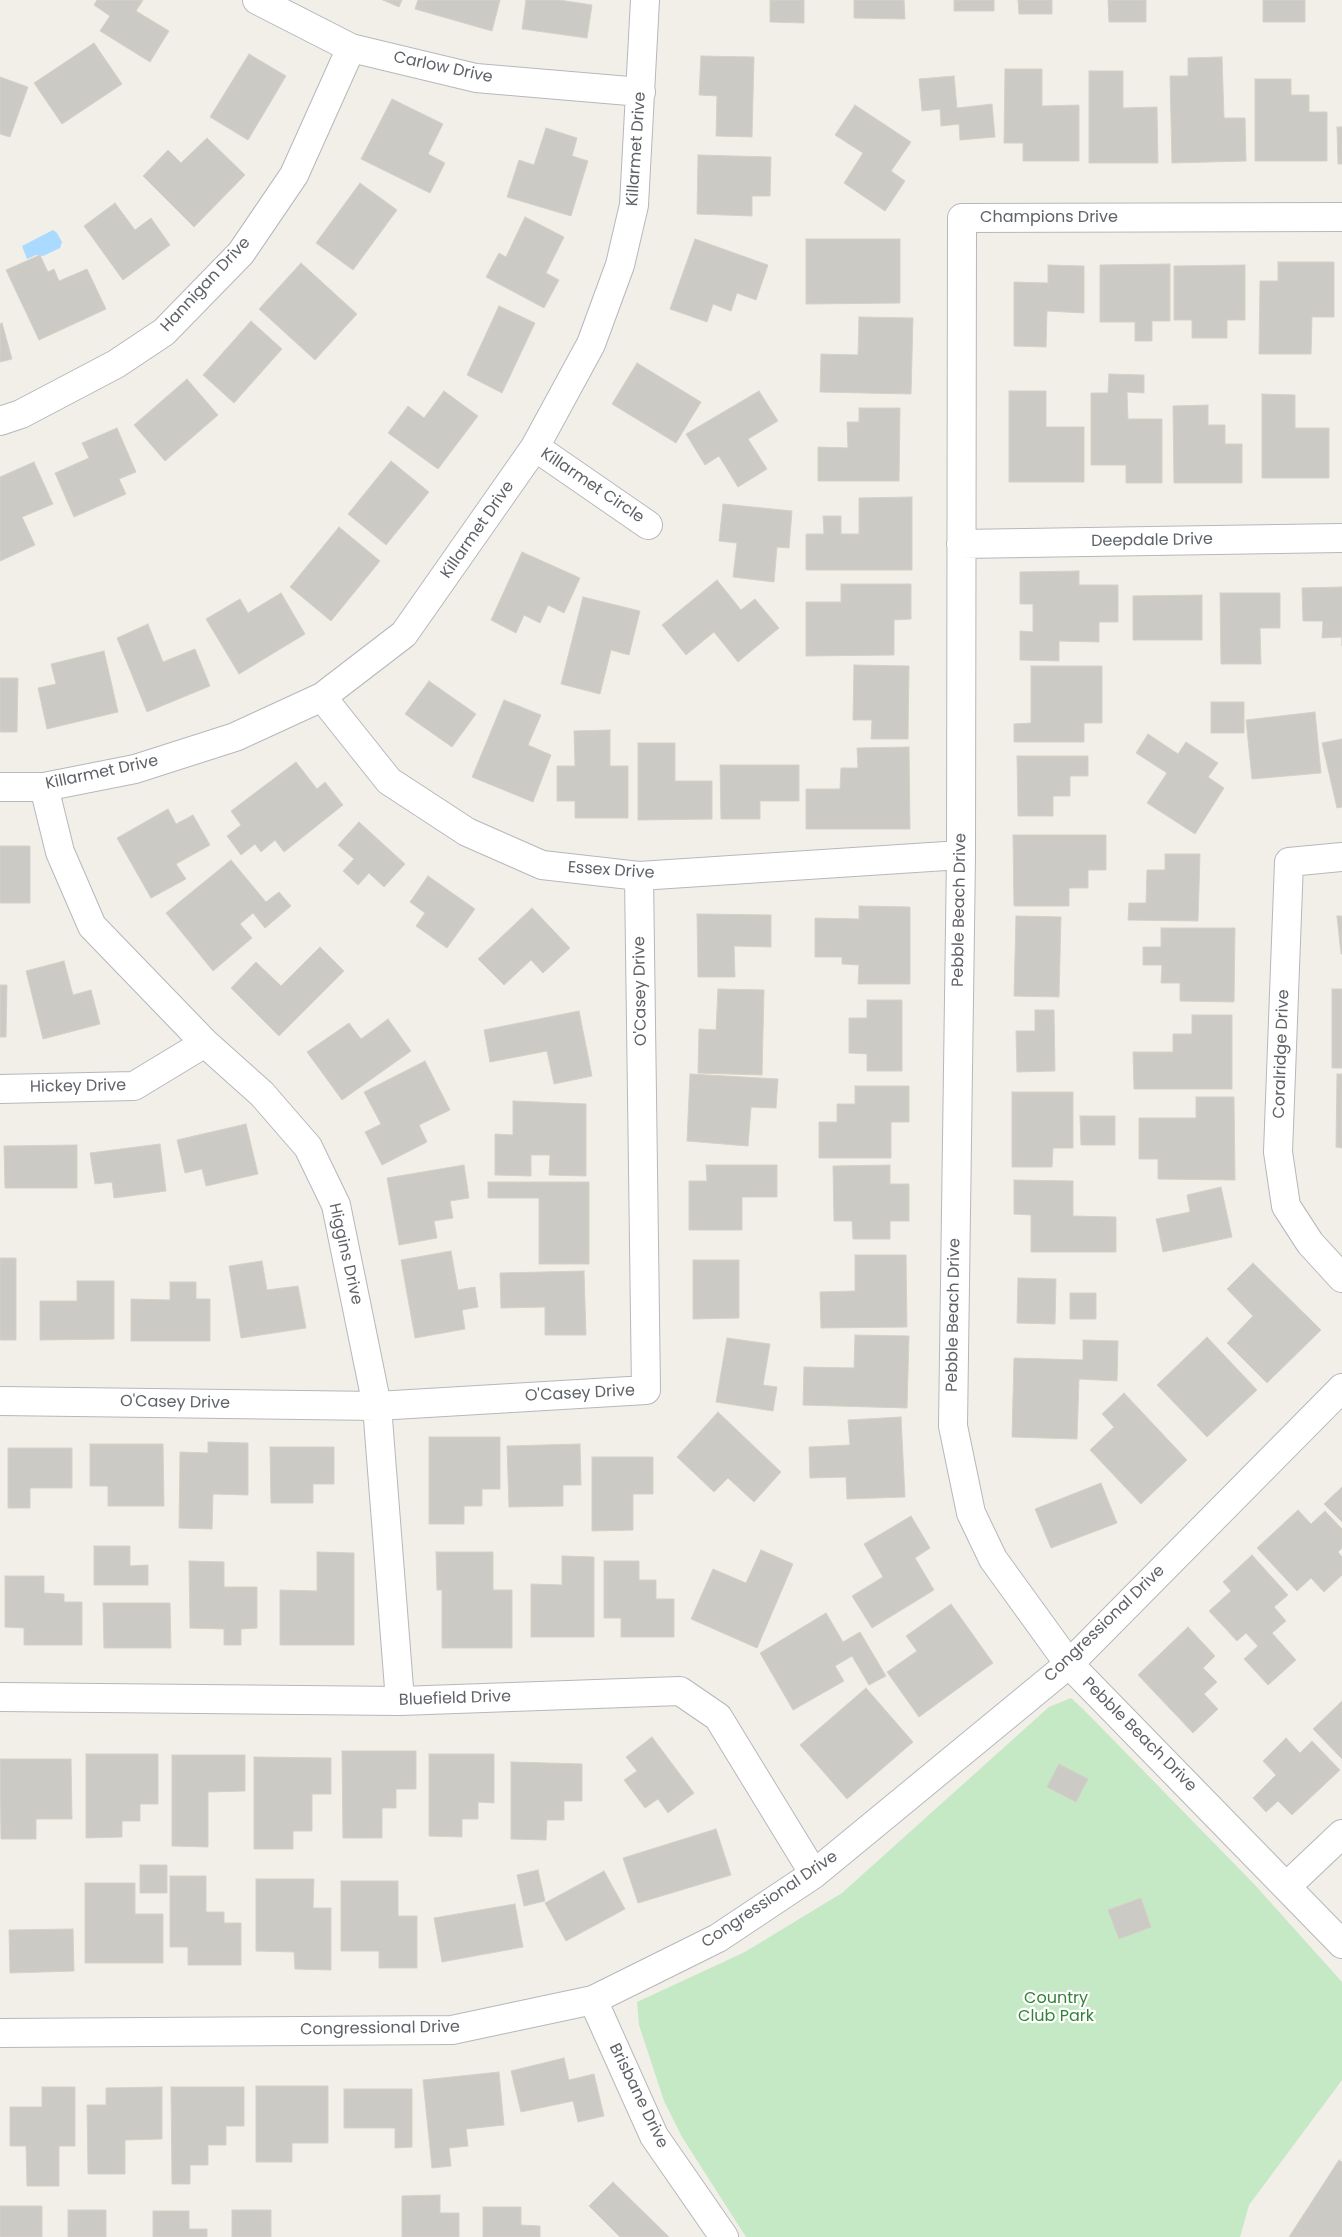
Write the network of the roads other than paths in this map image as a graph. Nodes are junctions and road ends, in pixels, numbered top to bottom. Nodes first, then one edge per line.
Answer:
1 (257, 0) edge
2 (645, 0) edge
3 (350, 48) junction
4 (641, 92) junction
5 (1342, 217) edge
6 (0, 421) edge
7 (535, 447) junction
8 (648, 525) dead end
9 (1342, 538) edge
10 (962, 544) junction
11 (322, 698) junction
12 (0, 787) edge
13 (44, 787) junction
14 (962, 855) junction
15 (1342, 857) edge
16 (639, 876) junction
17 (205, 1043) junction
18 (0, 1089) edge
19 (1342, 1278) edge
20 (1342, 1388) edge
21 (0, 1401) edge
22 (377, 1406) junction
23 (1069, 1664) junction
24 (0, 1697) edge
25 (400, 1701) junction
26 (1342, 1834) edge
27 (814, 1874) junction
28 (1287, 1886) junction
29 (1342, 1944) edge
30 (593, 2000) junction
31 (0, 2033) edge
32 (724, 2237) edge

1 - 3 street, Carlow Drive
2 - 4 street, Killarmet Drive
3 - 4 street, Carlow Drive
3 - 6 street, Hannigan Drive
4 - 7 street, Killarmet Drive
5 - 10 street, Champions Drive
7 - 8 street, Killarmet Circle
7 - 11 street, Killarmet Drive
9 - 10 street, Deepdale Drive
10 - 14 street, Pebble Beach Drive
11 - 13 street, Killarmet Drive
11 - 16 street, Essex Drive
12 - 13 street, Killarmet Drive
13 - 17 street, Higgins Drive
14 - 16 street, Essex Drive
14 - 23 street, Pebble Beach Drive
15 - 19 street, Coralridge Drive
16 - 22 street, O'Casey Drive
17 - 18 street, Hickey Drive
17 - 22 street, Higgins Drive
20 - 23 street, Congressional Drive
21 - 22 street, O'Casey Drive
22 - 25 street, Higgins Drive
23 - 27 street, Congressional Drive
23 - 28 street, Pebble Beach Drive
24 - 25 street, Bluefield Drive
25 - 27 street, Bluefield Drive
26 - 28 street
27 - 30 street, Congressional Drive
28 - 29 street, Pebble Beach Drive
30 - 31 street, Congressional Drive
30 - 32 street, Brisbane Drive

